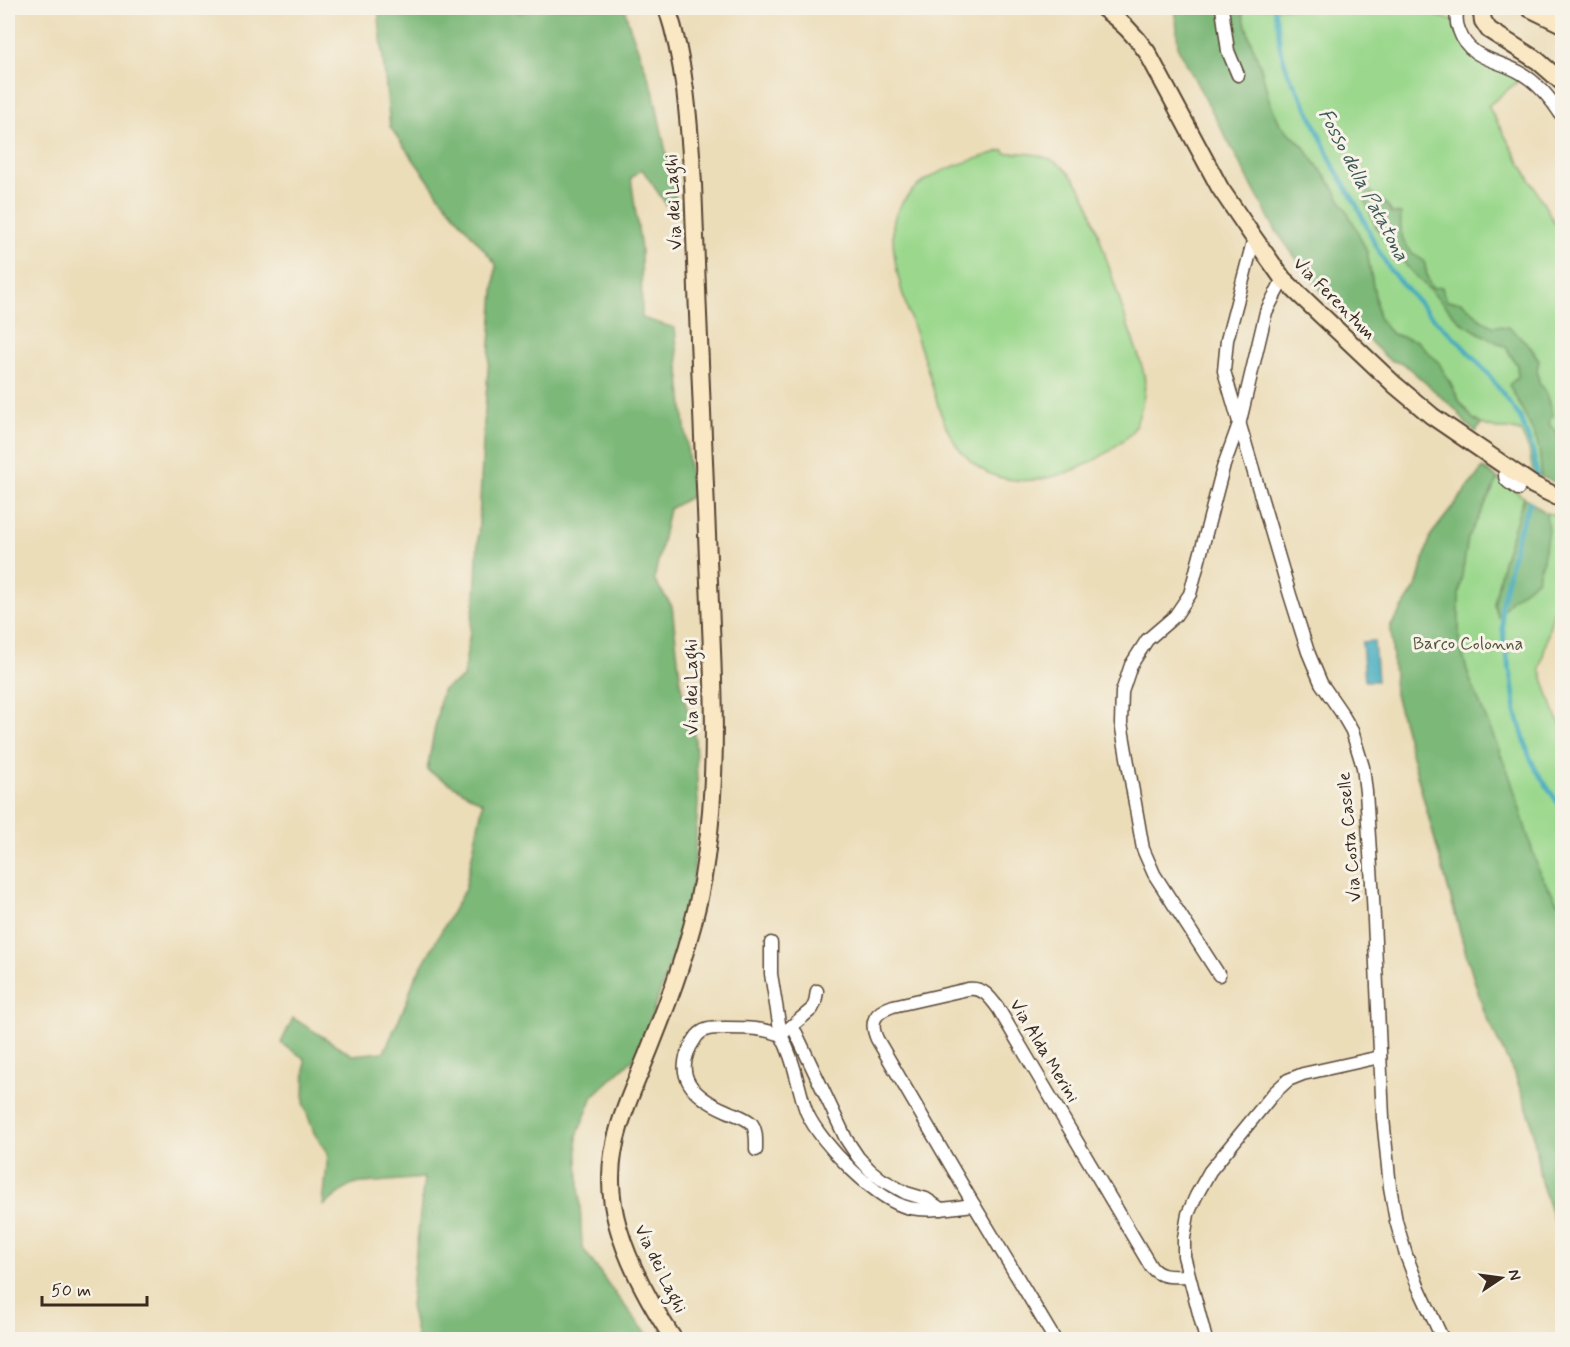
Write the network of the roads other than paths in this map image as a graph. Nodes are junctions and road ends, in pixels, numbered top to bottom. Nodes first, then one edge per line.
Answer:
1 (667, 8) edge
2 (1103, 8) edge
3 (1222, 8) edge
4 (1458, 8) edge
5 (1481, 8) edge
6 (1529, 8) edge
7 (1563, 24) edge
8 (1238, 75) dead end
9 (1563, 82) edge
10 (1563, 116) edge
11 (1254, 238) junction
12 (1283, 279) junction
13 (1240, 421) junction
14 (1507, 468) junction
15 (1518, 489) dead end
16 (1563, 499) edge
17 (771, 943) dead end
18 (1220, 975) dead end
19 (817, 991) dead end
20 (796, 1033) dead end
21 (782, 1035) junction
22 (1380, 1057) junction
23 (756, 1150) dead end
24 (974, 1205) junction
25 (941, 1209) junction
26 (1189, 1276) junction
27 (674, 1340) edge
28 (1055, 1340) edge
29 (1206, 1340) edge
30 (1443, 1340) edge

1 - 27 main road, Via dei Laghi
2 - 11 main road, Via Ferentum
3 - 8 street
4 - 10 street
5 - 9 main road
6 - 7 main road
11 - 12 main road, Via Ferentum
11 - 13 street, Via Costa Caselle
12 - 13 street
12 - 14 main road, Via Ferentum
13 - 18 street
13 - 22 street, Via Costa Caselle
14 - 15 street
14 - 16 main road, Via Ferentum
17 - 21 street
19 - 21 street
20 - 25 street
21 - 23 street
21 - 25 street
22 - 26 street
22 - 30 street, Via Costa Caselle
24 - 25 street
24 - 26 street, Via Alda Merini
24 - 28 street, Via Alda Merini
26 - 29 street

